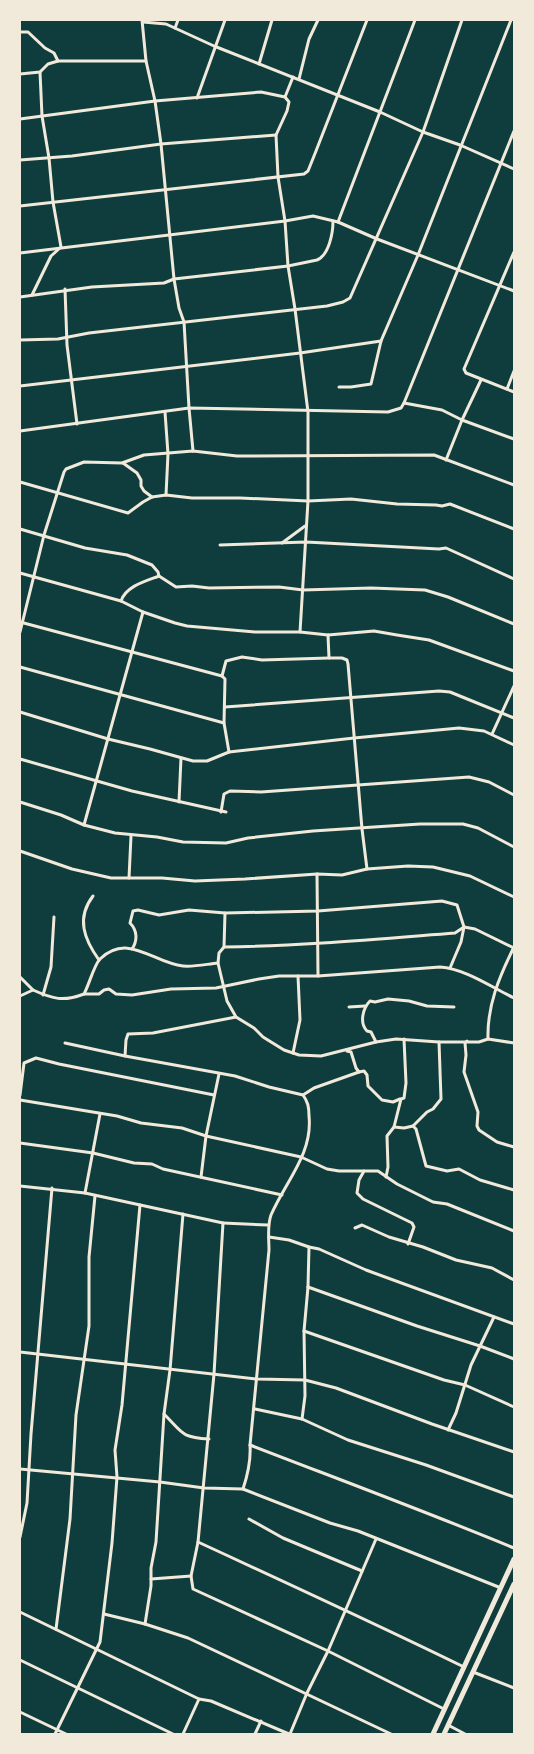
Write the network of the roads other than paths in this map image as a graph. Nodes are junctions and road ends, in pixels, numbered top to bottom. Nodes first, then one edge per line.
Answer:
1 (178, 20) edge
2 (225, 20) edge
3 (272, 20) edge
4 (318, 20) edge
5 (367, 20) edge
6 (415, 20) edge
7 (462, 20) edge
8 (510, 20) edge
9 (142, 21) edge
10 (175, 28) junction
11 (20, 32) edge
12 (214, 46) junction
13 (58, 61) junction
14 (146, 61) junction
15 (259, 64) junction
16 (40, 72) junction
17 (20, 74) edge
18 (293, 78) junction
19 (298, 79) junction
20 (285, 96) junction
21 (338, 96) junction
22 (197, 98) junction
23 (155, 101) junction
24 (380, 112) junction
25 (42, 116) junction
26 (20, 119) edge
27 (514, 131) edge
28 (423, 132) junction
29 (276, 135) junction
30 (161, 144) junction
31 (460, 145) junction
32 (49, 158) junction
33 (20, 160) edge
34 (501, 163) junction
35 (514, 169) edge
36 (278, 177) junction
37 (166, 190) junction
38 (53, 202) junction
39 (20, 206) edge
40 (285, 221) junction
41 (336, 222) junction
42 (170, 234) junction
43 (376, 239) junction
44 (61, 247) junction
45 (514, 252) edge
46 (20, 253) edge
47 (418, 255) junction
48 (288, 266) junction
49 (458, 270) junction
50 (174, 279) junction
51 (501, 286) junction
52 (65, 290) junction
53 (514, 291) edge
54 (32, 296) junction
55 (20, 297) edge
56 (295, 309) junction
57 (184, 322) junction
58 (68, 337) junction
59 (20, 340) edge
60 (381, 341) junction
61 (300, 353) junction
62 (188, 366) junction
63 (514, 371) edge
64 (72, 379) junction
65 (481, 380) junction
66 (20, 386) edge
67 (339, 387) dead end
68 (507, 389) junction
69 (514, 392) edge
70 (404, 403) junction
71 (189, 408) junction
72 (165, 412) junction
73 (308, 412) junction
74 (462, 420) junction
75 (76, 424) junction
76 (20, 431) edge
77 (514, 439) edge
78 (194, 451) junction
79 (168, 454) junction
80 (309, 455) junction
81 (446, 460) junction
82 (122, 463) junction
83 (20, 482) edge
84 (514, 485) edge
85 (58, 493) junction
86 (166, 495) junction
87 (152, 498) junction
88 (308, 500) junction
89 (306, 526) junction
90 (20, 529) edge
91 (514, 529) edge
92 (44, 535) junction
93 (306, 542) junction
94 (281, 544) junction
95 (220, 545) dead end
96 (20, 573) edge
97 (33, 576) junction
98 (159, 576) junction
99 (514, 578) edge
100 (303, 590) junction
101 (121, 601) junction
102 (143, 612) junction
103 (21, 622) edge
104 (514, 624) edge
105 (20, 632) edge
106 (300, 632) junction
107 (328, 635) junction
108 (131, 652) junction
109 (329, 658) junction
110 (20, 668) edge
111 (514, 670) edge
112 (222, 676) junction
113 (514, 686) edge
114 (120, 694) junction
115 (350, 697) junction
116 (226, 706) junction
117 (20, 712) edge
118 (501, 712) junction
119 (514, 718) edge
120 (224, 723) junction
121 (492, 734) junction
122 (354, 738) junction
123 (108, 739) junction
124 (514, 745) edge
125 (229, 752) junction
126 (181, 758) junction
127 (20, 759) edge
128 (96, 781) junction
129 (359, 786) junction
130 (514, 795) edge
131 (20, 802) edge
132 (179, 802) junction
133 (84, 825) junction
134 (362, 829) junction
135 (131, 836) junction
136 (514, 847) edge
137 (20, 851) edge
138 (367, 869) junction
139 (316, 874) junction
140 (129, 878) junction
141 (93, 896) dead end
142 (514, 897) edge
143 (318, 911) junction
144 (226, 913) junction
145 (54, 916) dead end
146 (464, 927) junction
147 (317, 944) junction
148 (224, 947) junction
149 (514, 948) edge
150 (132, 949) junction
151 (98, 960) junction
152 (218, 962) junction
153 (450, 968) junction
154 (298, 976) junction
155 (318, 976) junction
156 (20, 977) edge
157 (224, 987) junction
158 (495, 989) junction
159 (33, 990) junction
160 (43, 994) junction
161 (84, 994) junction
162 (20, 996) edge
163 (514, 998) edge
164 (365, 1006) junction
165 (349, 1007) dead end
166 (454, 1007) dead end
167 (236, 1017) junction
168 (404, 1039) junction
169 (488, 1040) junction
170 (467, 1041) junction
171 (376, 1042) junction
172 (438, 1042) junction
173 (65, 1043) dead end
174 (514, 1043) edge
175 (346, 1051) junction
176 (293, 1053) junction
177 (125, 1056) junction
178 (22, 1062) edge
179 (359, 1072) junction
180 (219, 1074) junction
181 (214, 1094) junction
182 (20, 1095) edge
183 (303, 1095) junction
184 (401, 1099) junction
185 (20, 1100) edge
186 (100, 1114) junction
187 (394, 1126) junction
188 (413, 1126) junction
189 (206, 1136) junction
190 (20, 1143) edge
191 (514, 1147) edge
192 (93, 1153) junction
193 (301, 1157) junction
194 (364, 1171) junction
195 (201, 1177) junction
196 (386, 1178) junction
197 (20, 1186) edge
198 (52, 1188) junction
199 (514, 1190) edge
200 (85, 1193) junction
201 (282, 1194) junction
202 (95, 1196) junction
203 (140, 1205) junction
204 (183, 1214) junction
205 (223, 1223) junction
206 (268, 1226) junction
207 (355, 1228) dead end
208 (514, 1231) edge
209 (269, 1237) junction
210 (408, 1244) junction
211 (309, 1247) junction
212 (514, 1280) edge
213 (308, 1287) junction
214 (494, 1317) junction
215 (514, 1324) edge
216 (304, 1331) junction
217 (480, 1346) junction
218 (20, 1352) edge
219 (37, 1355) junction
220 (514, 1359) edge
221 (84, 1360) junction
222 (125, 1365) junction
223 (170, 1370) junction
224 (214, 1374) junction
225 (257, 1379) junction
226 (305, 1380) junction
227 (465, 1385) junction
228 (514, 1406) edge
229 (255, 1409) junction
230 (164, 1414) junction
231 (302, 1419) junction
232 (448, 1430) junction
233 (208, 1439) junction
234 (250, 1445) junction
235 (514, 1452) edge
236 (20, 1469) edge
237 (28, 1470) junction
238 (72, 1474) junction
239 (117, 1478) junction
240 (160, 1482) junction
241 (204, 1488) junction
242 (243, 1489) junction
243 (514, 1497) edge
244 (250, 1520) dead end
245 (20, 1537) edge
246 (376, 1539) junction
247 (198, 1542) junction
248 (514, 1548) edge
249 (514, 1560) edge
250 (362, 1571) junction
251 (191, 1576) junction
252 (152, 1579) junction
253 (514, 1584) edge
254 (501, 1588) junction
255 (346, 1610) junction
256 (20, 1612) edge
257 (104, 1614) junction
258 (145, 1624) junction
259 (56, 1629) junction
260 (97, 1650) junction
261 (328, 1651) junction
262 (20, 1660) edge
263 (464, 1667) junction
264 (474, 1672) junction
265 (77, 1688) junction
266 (514, 1688) edge
267 (307, 1693) junction
268 (199, 1699) junction
269 (444, 1709) junction
270 (20, 1712) edge
271 (261, 1721) junction
272 (448, 1725) junction
273 (56, 1732) edge
274 (66, 1734) edge
275 (173, 1734) edge
276 (183, 1734) edge
277 (255, 1734) edge
278 (290, 1734) edge
279 (391, 1734) edge
280 (433, 1734) edge
281 (444, 1734) edge
282 (465, 1734) edge

1 - 10 street
2 - 12 street
3 - 15 street
4 - 19 street
5 - 21 street
6 - 24 street
7 - 28 street
8 - 31 street
9 - 10 street
9 - 14 street
10 - 12 street
11 - 13 street
12 - 15 street
12 - 22 street
13 - 14 street
13 - 16 street
14 - 23 street
15 - 18 street
16 - 17 street
16 - 25 street
18 - 19 street
18 - 20 street
19 - 21 street
20 - 22 street
20 - 29 street
21 - 24 street
21 - 36 street
22 - 23 street
23 - 25 street
23 - 30 street
24 - 28 street
24 - 41 street
25 - 26 street
25 - 32 street
27 - 34 street
28 - 31 street
28 - 43 street
29 - 30 street
29 - 36 street
30 - 32 street
30 - 37 street
31 - 34 street
31 - 47 street
32 - 33 street
32 - 38 street
34 - 35 street
34 - 49 street
36 - 37 street
36 - 40 street
37 - 38 street
37 - 42 street
38 - 39 street
38 - 44 street
40 - 41 street
40 - 42 street
40 - 48 street
41 - 43 street
41 - 48 street
42 - 44 street
42 - 50 street
43 - 47 street
43 - 56 street
44 - 46 street
44 - 54 street
45 - 51 street
47 - 49 street
47 - 60 street
48 - 50 street
48 - 56 street
49 - 51 street
49 - 70 street
50 - 52 street
50 - 57 street
51 - 53 street
51 - 65 street
52 - 54 street
52 - 58 street
54 - 55 street
56 - 57 street
56 - 61 street
57 - 58 street
57 - 62 street
58 - 59 street
58 - 64 street
60 - 61 street
60 - 67 street
61 - 62 street
61 - 73 street
62 - 64 street
62 - 71 street
63 - 68 street
64 - 66 street
64 - 75 street
65 - 68 street
65 - 74 street
68 - 69 street
70 - 73 street
70 - 74 street
71 - 72 street
71 - 73 street
71 - 78 street
72 - 75 street
72 - 79 street
73 - 80 street
74 - 77 street
74 - 81 street
75 - 76 street
78 - 79 street
78 - 80 street
79 - 82 street
79 - 86 street
80 - 81 street
80 - 88 street
81 - 84 street
82 - 85 street
82 - 87 street
83 - 85 street
85 - 87 street
85 - 92 street
86 - 87 street
86 - 88 street
88 - 89 street
88 - 91 street
89 - 93 street
89 - 94 street
90 - 92 street
92 - 97 street
92 - 98 street
93 - 94 street
93 - 99 street
93 - 100 street
94 - 95 street
96 - 97 street
97 - 101 street
97 - 103 street
98 - 100 street
98 - 101 street
100 - 104 street
100 - 106 street
101 - 102 street
102 - 106 street
102 - 108 street
103 - 105 street
103 - 108 street
106 - 107 street
107 - 109 street
107 - 111 street
108 - 112 street
108 - 114 street
109 - 112 street
109 - 115 street
110 - 114 street
112 - 116 street
113 - 118 street
114 - 120 street
114 - 123 street
115 - 116 street
115 - 118 street
115 - 122 street
116 - 120 street
117 - 123 street
118 - 119 street
118 - 121 street
120 - 125 street
121 - 122 street
121 - 124 street
122 - 125 street
122 - 129 street
123 - 126 street
123 - 128 street
125 - 126 street
126 - 132 street
127 - 128 street
128 - 132 street
128 - 133 street
129 - 130 street
129 - 132 street
129 - 134 street
131 - 133 street
133 - 135 street
134 - 135 street
134 - 136 street
134 - 138 street
135 - 140 street
137 - 140 street
138 - 139 street
138 - 142 street
139 - 140 street
139 - 143 street
141 - 151 street
143 - 144 street
143 - 146 street
143 - 147 street
144 - 148 street
144 - 150 street
145 - 160 street
146 - 147 street
146 - 149 street
146 - 153 street
147 - 148 street
147 - 155 street
148 - 152 street
149 - 158 street
150 - 151 street
150 - 152 street
151 - 161 street
152 - 157 street
153 - 155 street
153 - 158 street
154 - 155 street
154 - 157 street
154 - 176 street
156 - 159 street
157 - 161 street
157 - 167 street
158 - 163 street
158 - 169 street
159 - 160 street
159 - 162 street
160 - 161 street
164 - 165 street
164 - 166 street
164 - 171 street
167 - 176 street
167 - 177 street
168 - 171 street
168 - 172 street
168 - 184 street
169 - 170 street
169 - 174 street
170 - 172 street
170 - 191 street
171 - 175 street
172 - 188 street
173 - 177 street
175 - 176 street
175 - 179 street
177 - 180 street
178 - 181 street
178 - 182 street
179 - 183 street
179 - 184 street
180 - 181 street
180 - 183 street
181 - 189 street
183 - 193 street
184 - 187 street
185 - 186 street
186 - 189 street
186 - 192 street
187 - 188 street
187 - 196 street
188 - 199 street
189 - 193 street
189 - 195 street
190 - 192 street
192 - 195 street
192 - 200 street
193 - 194 street
193 - 201 street
194 - 196 street
194 - 210 street
195 - 201 street
196 - 208 street
197 - 198 street
198 - 200 street
198 - 219 street
200 - 202 street
201 - 206 street
202 - 203 street
202 - 221 street
203 - 204 street
203 - 222 street
204 - 205 street
204 - 223 street
205 - 206 street
205 - 224 street
206 - 209 street
207 - 210 street
209 - 211 street
209 - 225 street
210 - 212 street
211 - 213 street
211 - 214 street
213 - 216 street
213 - 217 street
214 - 215 street
214 - 217 street
216 - 226 street
216 - 227 street
217 - 220 street
217 - 227 street
218 - 219 street
219 - 221 street
219 - 237 street
221 - 222 street
221 - 238 street
222 - 223 street
222 - 239 street
223 - 224 street
223 - 230 street
224 - 225 street
224 - 233 street
225 - 226 street
225 - 229 street
226 - 231 street
226 - 232 street
227 - 228 street
227 - 232 street
229 - 231 street
229 - 234 street
230 - 233 street
230 - 240 street
231 - 243 street
232 - 235 street
233 - 241 street
234 - 242 street
234 - 248 street
236 - 237 street
237 - 238 street
237 - 245 street
238 - 239 street
238 - 259 street
239 - 240 street
239 - 257 street
240 - 241 street
240 - 252 street
241 - 242 street
241 - 247 street
242 - 246 street
244 - 250 street
246 - 250 street
246 - 254 street
247 - 251 street
247 - 255 street
249 - 254 highway
250 - 255 street
251 - 252 street
251 - 261 street
252 - 258 street
253 - 264 highway
254 - 263 highway
255 - 261 street
255 - 263 street
256 - 259 street
257 - 258 street
257 - 260 street
258 - 267 street
259 - 260 street
260 - 265 street
260 - 268 street
261 - 267 street
261 - 269 street
262 - 265 street
263 - 269 highway
264 - 266 street
264 - 272 highway
265 - 273 street
265 - 275 street
267 - 278 street
267 - 279 street
268 - 271 street
268 - 276 street
269 - 280 highway
270 - 273 street
271 - 277 street
271 - 278 street
272 - 281 highway
272 - 282 street
273 - 274 street

